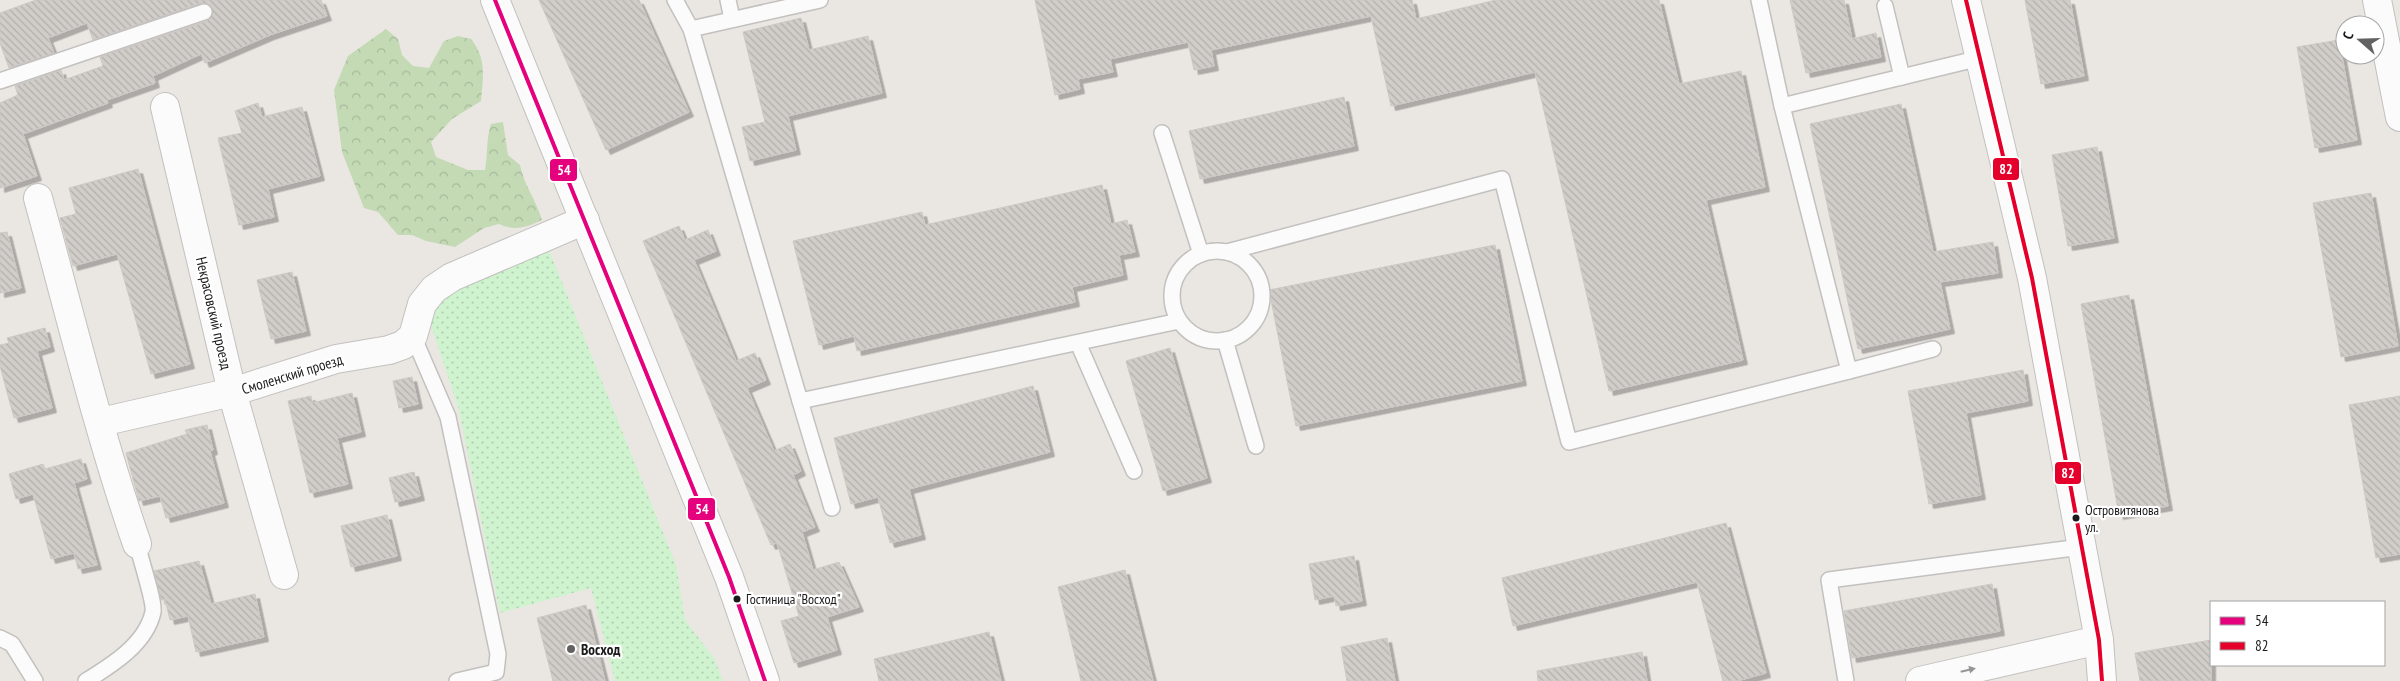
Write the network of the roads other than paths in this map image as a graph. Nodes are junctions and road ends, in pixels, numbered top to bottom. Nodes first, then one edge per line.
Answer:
1 (495, 0) edge
2 (675, 0) edge
3 (728, 0) edge
4 (820, 0) edge
5 (1759, 0) edge
6 (1966, 0) edge
7 (2377, 0) edge
8 (1885, 6) dead end
9 (204, 12) dead end
10 (732, 19) junction
11 (691, 29) junction
12 (1980, 58) junction
13 (1902, 77) junction
14 (0, 81) edge
15 (1782, 106) junction
16 (165, 107) dead end
17 (2400, 117) edge
18 (1162, 133) dead end
19 (38, 198) dead end
20 (586, 220) junction
21 (1227, 252) junction
22 (1201, 254) junction
23 (1179, 321) junction
24 (413, 336) junction
25 (1226, 340) junction
26 (1078, 343) junction
27 (1932, 349) dead end
28 (1849, 371) junction
29 (232, 392) junction
30 (800, 401) junction
31 (101, 422) junction
32 (1256, 446) dead end
33 (1134, 471) dead end
34 (832, 508) dead end
35 (138, 544) joint
36 (2081, 546) junction
37 (284, 575) dead end
38 (0, 638) edge
39 (2099, 640) junction
40 (35, 681) edge
41 (86, 681) edge
42 (457, 681) edge
43 (765, 681) edge
44 (1846, 681) edge
45 (1920, 681) edge
46 (2102, 681) edge

1 - 20 street
2 - 11 lane
3 - 10 lane
4 - 10 lane
5 - 15 lane
6 - 12 street
7 - 17 street
8 - 13 lane
9 - 14 lane
10 - 11 lane
11 - 30 lane
12 - 13 lane
12 - 36 street
13 - 15 lane
15 - 28 lane
16 - 29 street, Некрасовский проезд
18 - 22 lane
19 - 31 street
20 - 24 street
20 - 43 street
21 - 22 lane
21 - 25 lane
21 - 28 lane
22 - 23 lane
23 - 25 lane
23 - 26 lane
24 - 29 street, Смоленский проезд
24 - 42 lane
25 - 32 lane
26 - 30 lane
26 - 33 lane
27 - 28 lane
29 - 31 street, Смоленский проезд
29 - 37 street, Некрасовский проезд
30 - 34 lane
31 - 35 street
35 - 41 lane
36 - 39 street
36 - 44 lane
38 - 40 lane
45 -> 39 street
39 - 46 street

